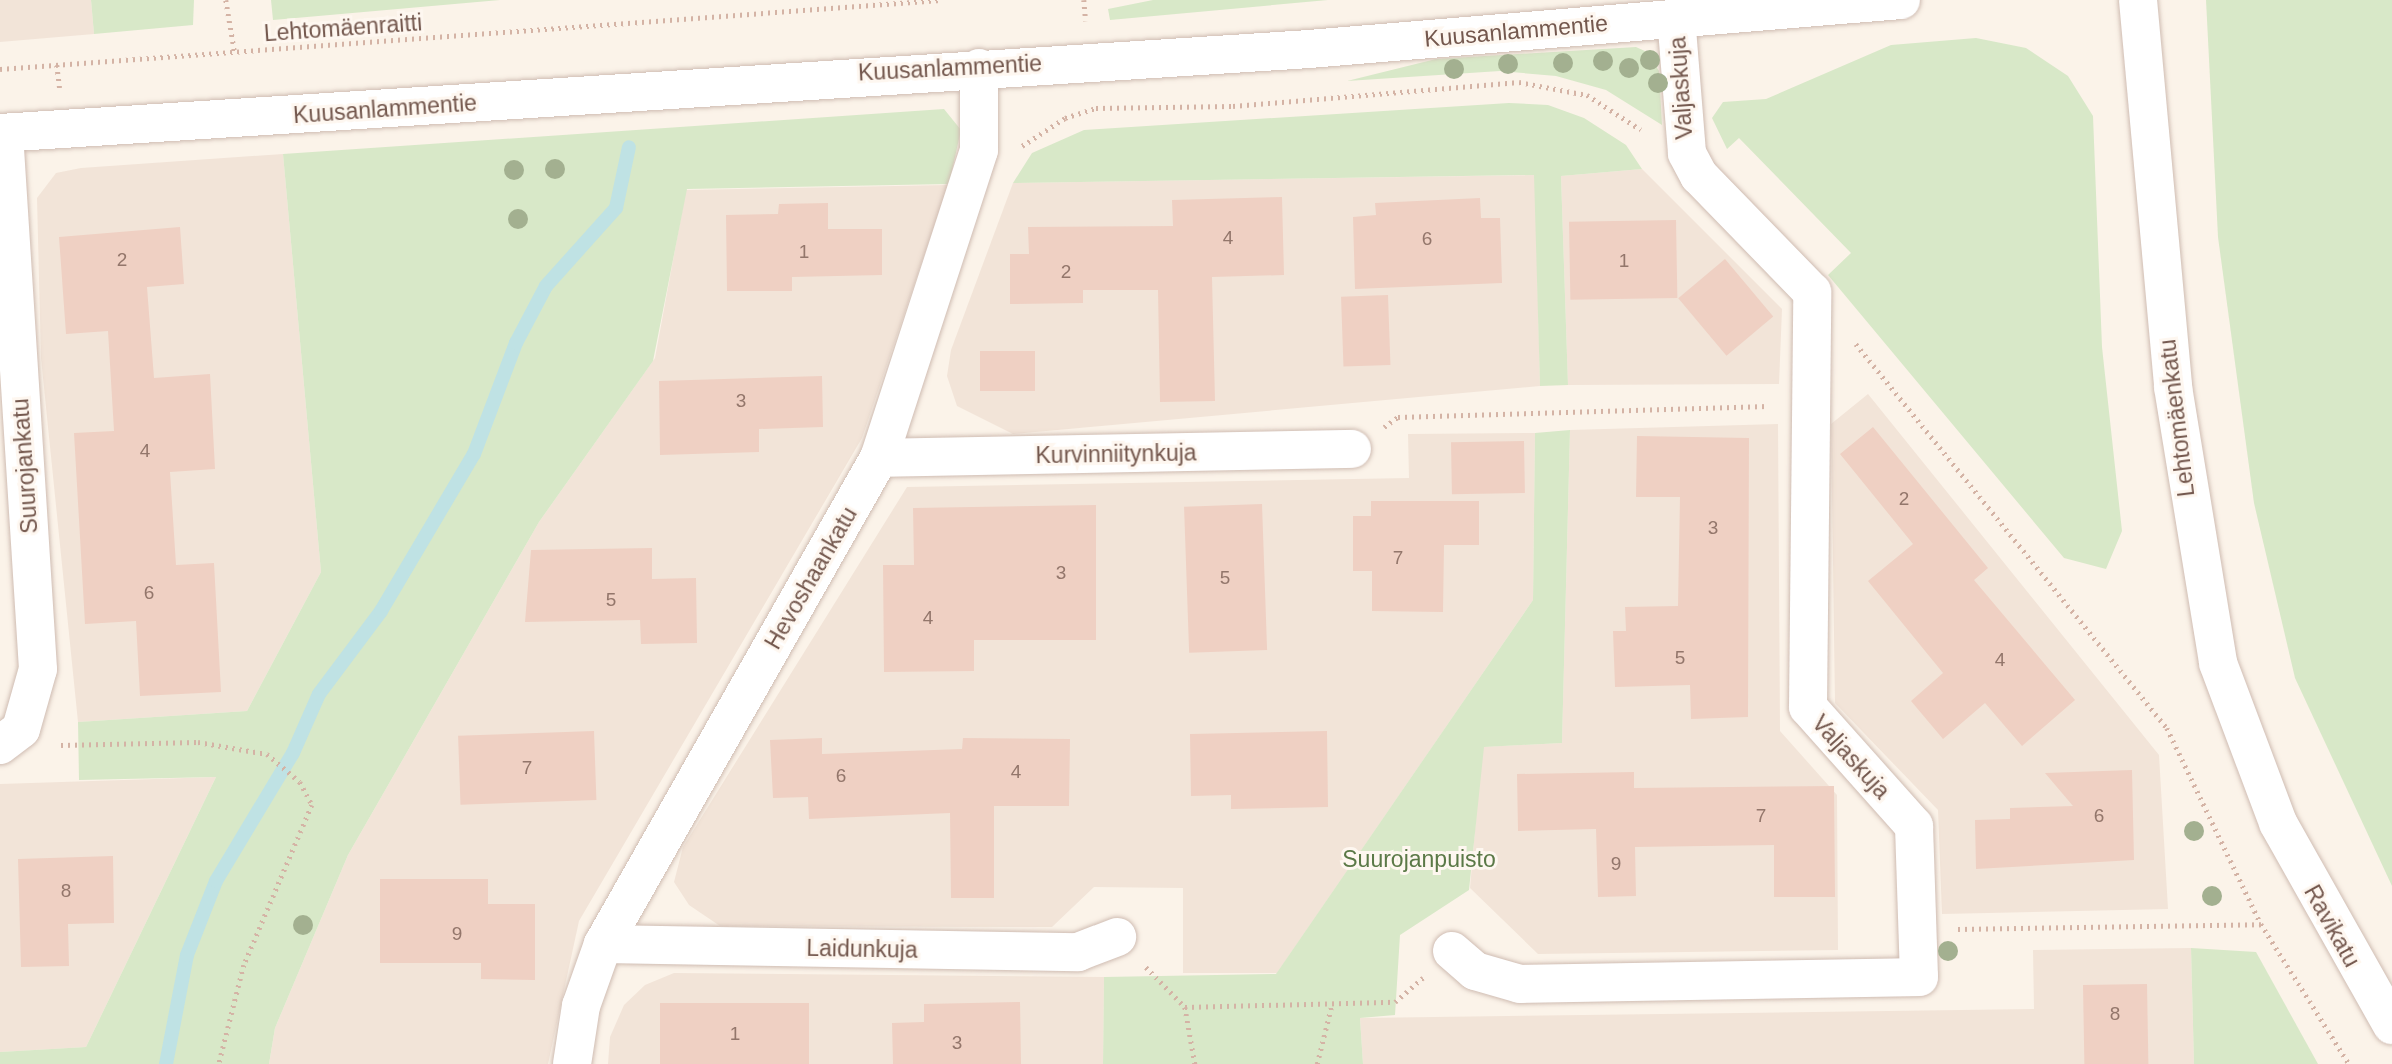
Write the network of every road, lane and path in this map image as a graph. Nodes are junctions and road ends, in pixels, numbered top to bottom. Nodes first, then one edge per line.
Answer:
1 (226, 0) edge
2 (940, 0) edge
3 (1084, 0) edge
4 (1901, 0) edge
5 (2138, 0) edge
6 (1676, 17) junction
7 (1086, 22) dead end
8 (235, 54) junction
9 (57, 65) junction
10 (979, 68) junction
11 (0, 69) edge
12 (60, 92) dead end
13 (2, 133) edge
14 (979, 150) junction
15 (1699, 176) junction
16 (1812, 292) junction
17 (1811, 405) junction
18 (1352, 449) joint
19 (879, 458) junction
20 (10, 737) edge
21 (2277, 823) joint
22 (2261, 924) junction
23 (1918, 932) junction
24 (1117, 937) joint
25 (603, 944) junction
26 (1452, 951) joint
27 (1332, 1004) junction
28 (1185, 1007) junction
29 (2392, 1025) edge
30 (219, 1064) edge
31 (572, 1064) edge
32 (1195, 1064) edge
33 (1317, 1064) edge
34 (2348, 1064) edge

1 - 8 path
2 - 8 path, Lehtomäenraitti
3 - 7 path
4 - 6 street, Kuusanlammentie
5 - 21 street, Lehtomäenkatu
6 - 10 street, Kuusanlammentie
6 - 15 street, Valjaskuja
8 - 9 path, Lehtomäenraitti
9 - 11 path, Lehtomäenraitti
9 - 12 path
10 - 13 street, Kuusanlammentie
10 - 14 street, Hevoshaankatu
13 - 20 street, Suurojankatu
14 - 15 path
14 - 19 street, Hevoshaankatu
15 - 16 street, Valjaskuja
16 - 17 street, Valjaskuja
16 - 22 path
17 - 18 path
17 - 23 street, Valjaskuja
18 - 19 street, Kurvinniitynkuja
19 - 25 street, Hevoshaankatu
20 - 30 path
21 - 29 street, Ravikatu
22 - 23 path
22 - 34 path
23 - 26 street, Valjaskuja
24 - 25 street, Laidunkuja
24 - 28 path
25 - 31 street, Hevoshaankatu
26 - 27 path
27 - 28 path
27 - 33 path
28 - 32 path

